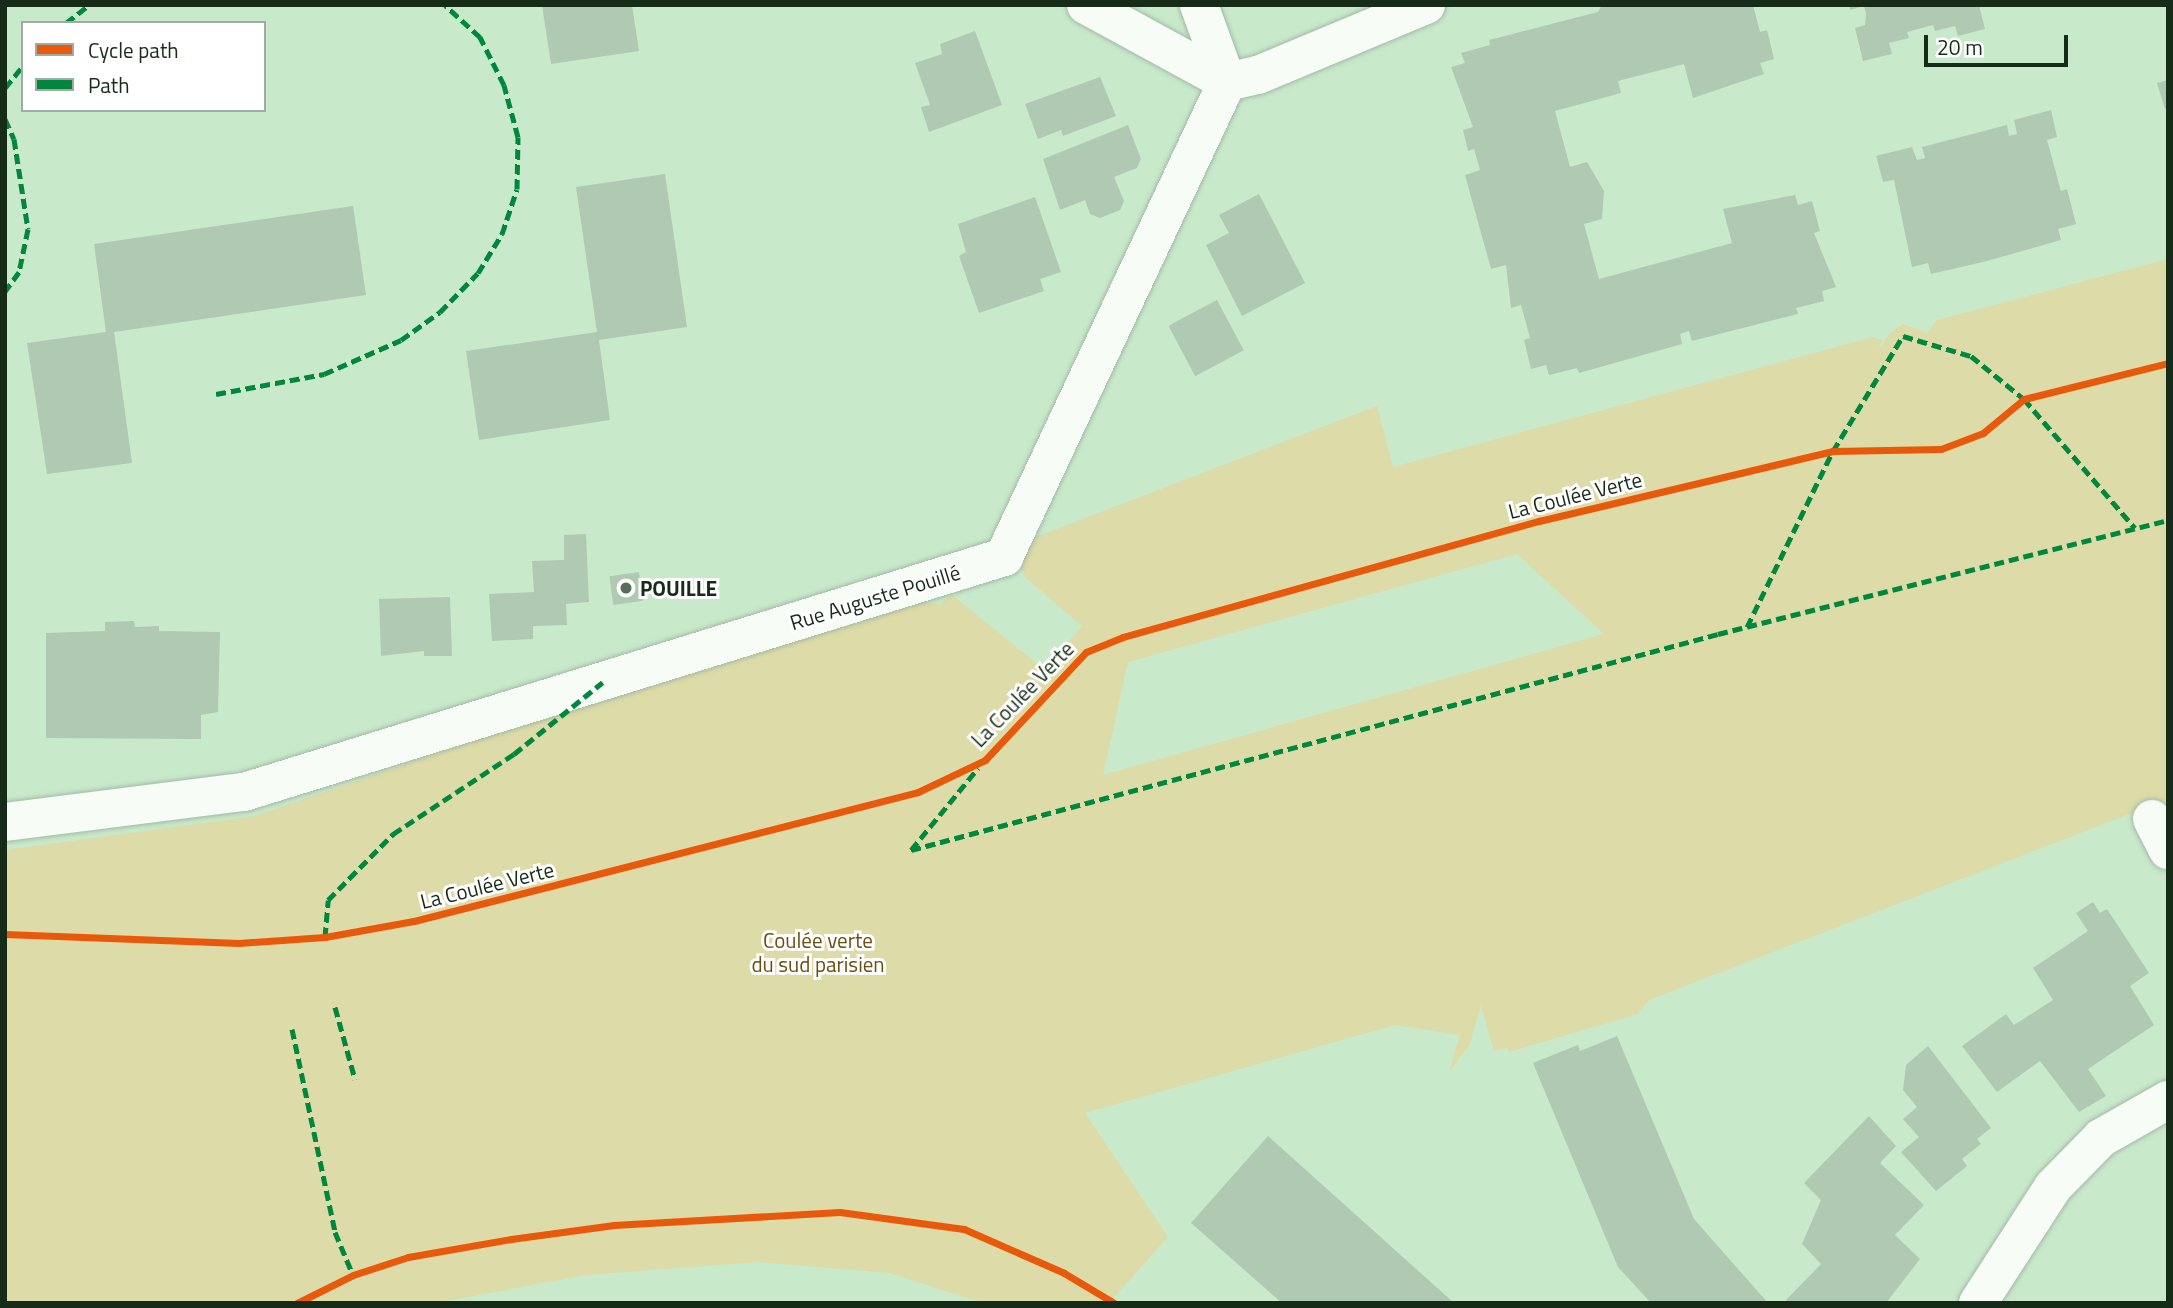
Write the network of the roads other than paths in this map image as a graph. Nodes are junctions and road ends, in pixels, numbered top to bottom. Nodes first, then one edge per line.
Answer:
1 (1086, 5) edge
2 (1199, 5) edge
3 (1426, 5) edge
4 (1227, 82) junction
5 (5, 822) edge
6 (2168, 1100) edge
7 (1978, 1303) edge

1 - 4 street
2 - 4 street
3 - 4 street
4 - 5 street, Rue Auguste Pouillé
6 - 7 street

